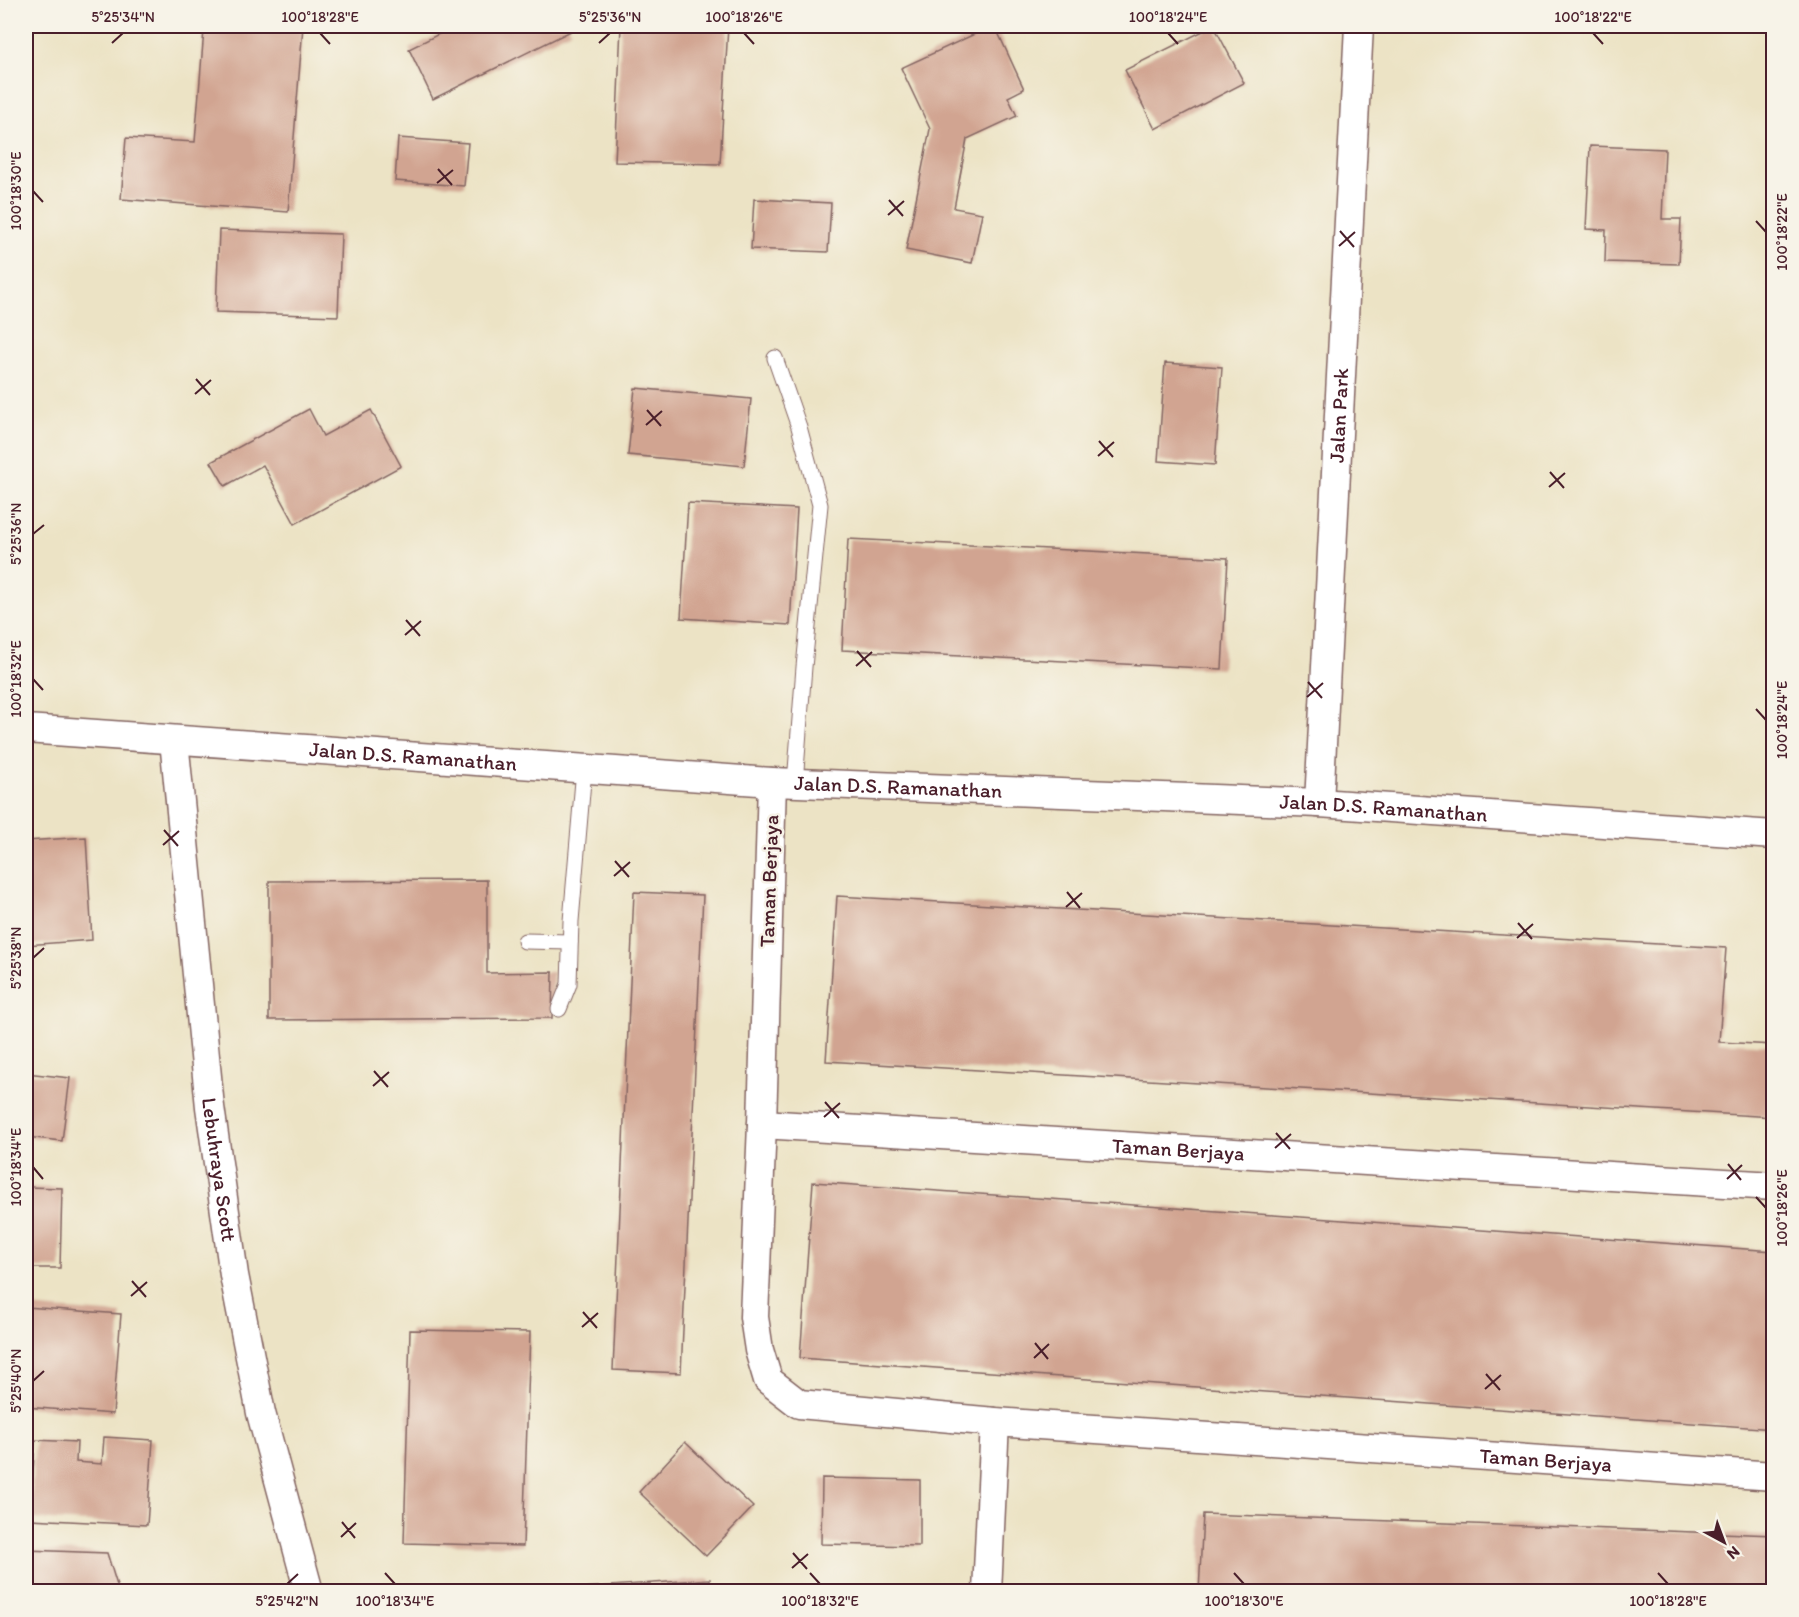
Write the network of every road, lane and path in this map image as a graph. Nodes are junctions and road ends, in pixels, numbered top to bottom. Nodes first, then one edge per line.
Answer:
1 (1359, 26) edge
2 (775, 358) dead end
3 (26, 729) edge
4 (174, 740) junction
5 (584, 769) junction
6 (784, 782) junction
7 (1319, 804) junction
8 (1773, 835) edge
9 (525, 941) dead end
10 (570, 942) junction
11 (559, 1010) dead end
12 (762, 1124) junction
13 (1773, 1186) edge
14 (995, 1422) junction
15 (1773, 1476) edge
16 (309, 1592) edge
17 (987, 1592) edge

1 - 7 street, Jalan Park
2 - 6 lane
3 - 4 street, Jalan D.S. Ramanathan
4 - 5 street, Jalan D.S. Ramanathan
4 - 16 street, Lebuhraya Scott
5 - 6 street, Jalan D.S. Ramanathan
5 - 10 lane
6 - 7 street, Jalan D.S. Ramanathan
6 - 12 street, Taman Berjaya
7 - 8 street, Jalan D.S. Ramanathan
9 - 10 lane
10 - 11 lane
12 - 13 street, Taman Berjaya
12 - 14 street, Taman Berjaya
14 - 15 street, Taman Berjaya
14 - 17 street

